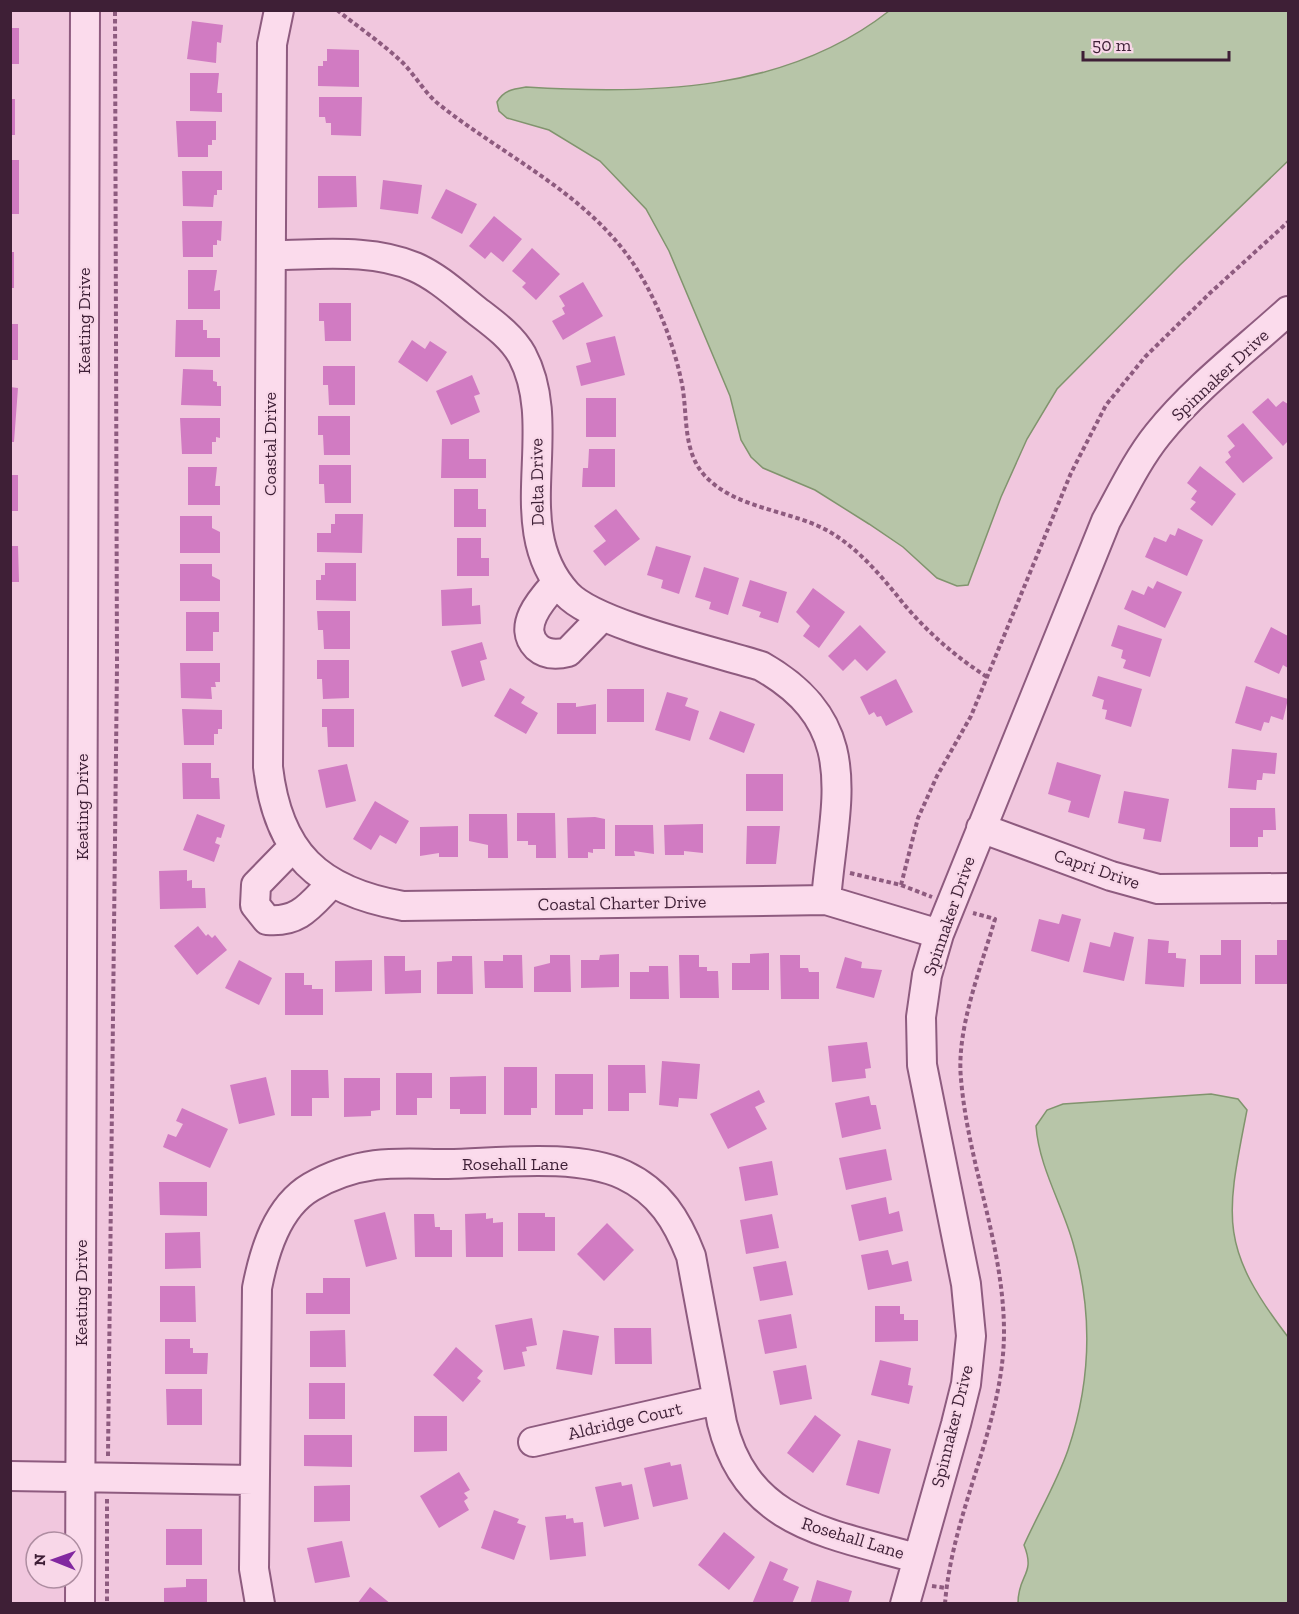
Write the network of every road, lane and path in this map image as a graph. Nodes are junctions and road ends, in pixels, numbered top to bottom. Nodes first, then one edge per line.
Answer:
1 (85, 10) edge
2 (115, 10) edge
3 (279, 10) edge
4 (337, 10) edge
5 (1288, 222) edge
6 (272, 255) junction
7 (1288, 311) edge
8 (557, 582) junction
9 (602, 616) junction
10 (987, 677) junction
11 (981, 828) junction
12 (312, 865) joint
13 (849, 873) dead end
14 (900, 885) junction
15 (1288, 888) edge
16 (938, 899) dead end
17 (826, 900) junction
18 (969, 912) dead end
19 (994, 919) dead end
20 (939, 934) junction
21 (717, 1400) junction
22 (532, 1442) dead end
23 (108, 1454) dead end
24 (10, 1476) edge
25 (80, 1476) junction
26 (253, 1480) junction
27 (107, 1495) dead end
28 (916, 1558) junction
29 (80, 1604) edge
30 (107, 1604) edge
31 (260, 1604) edge
32 (905, 1604) edge

1 - 25 street, Keating Drive
2 - 23 path
3 - 6 street, Coastal Drive
4 - 10 path
5 - 10 path
6 - 8 street, Delta Drive
6 - 12 street, Coastal Drive
7 - 11 street, Spinnaker Drive
8 - 9 street, Delta Drive
8 - 9 street
9 - 17 street, Delta Drive
10 - 14 path
11 - 15 street, Capri Drive
11 - 20 street, Spinnaker Drive
12 - 17 street, Coastal Charter Drive
13 - 14 path
14 - 16 path
17 - 20 street, Coastal Charter Drive
18 - 19 path
20 - 28 street, Spinnaker Drive
21 - 22 street, Aldridge Court
21 - 26 street, Rosehall Lane
21 - 28 street, Rosehall Lane
24 - 25 street
25 - 26 street
25 - 29 street, Keating Drive
26 - 31 street, Rosehall Lane
27 - 30 path
28 - 32 street, Spinnaker Drive

